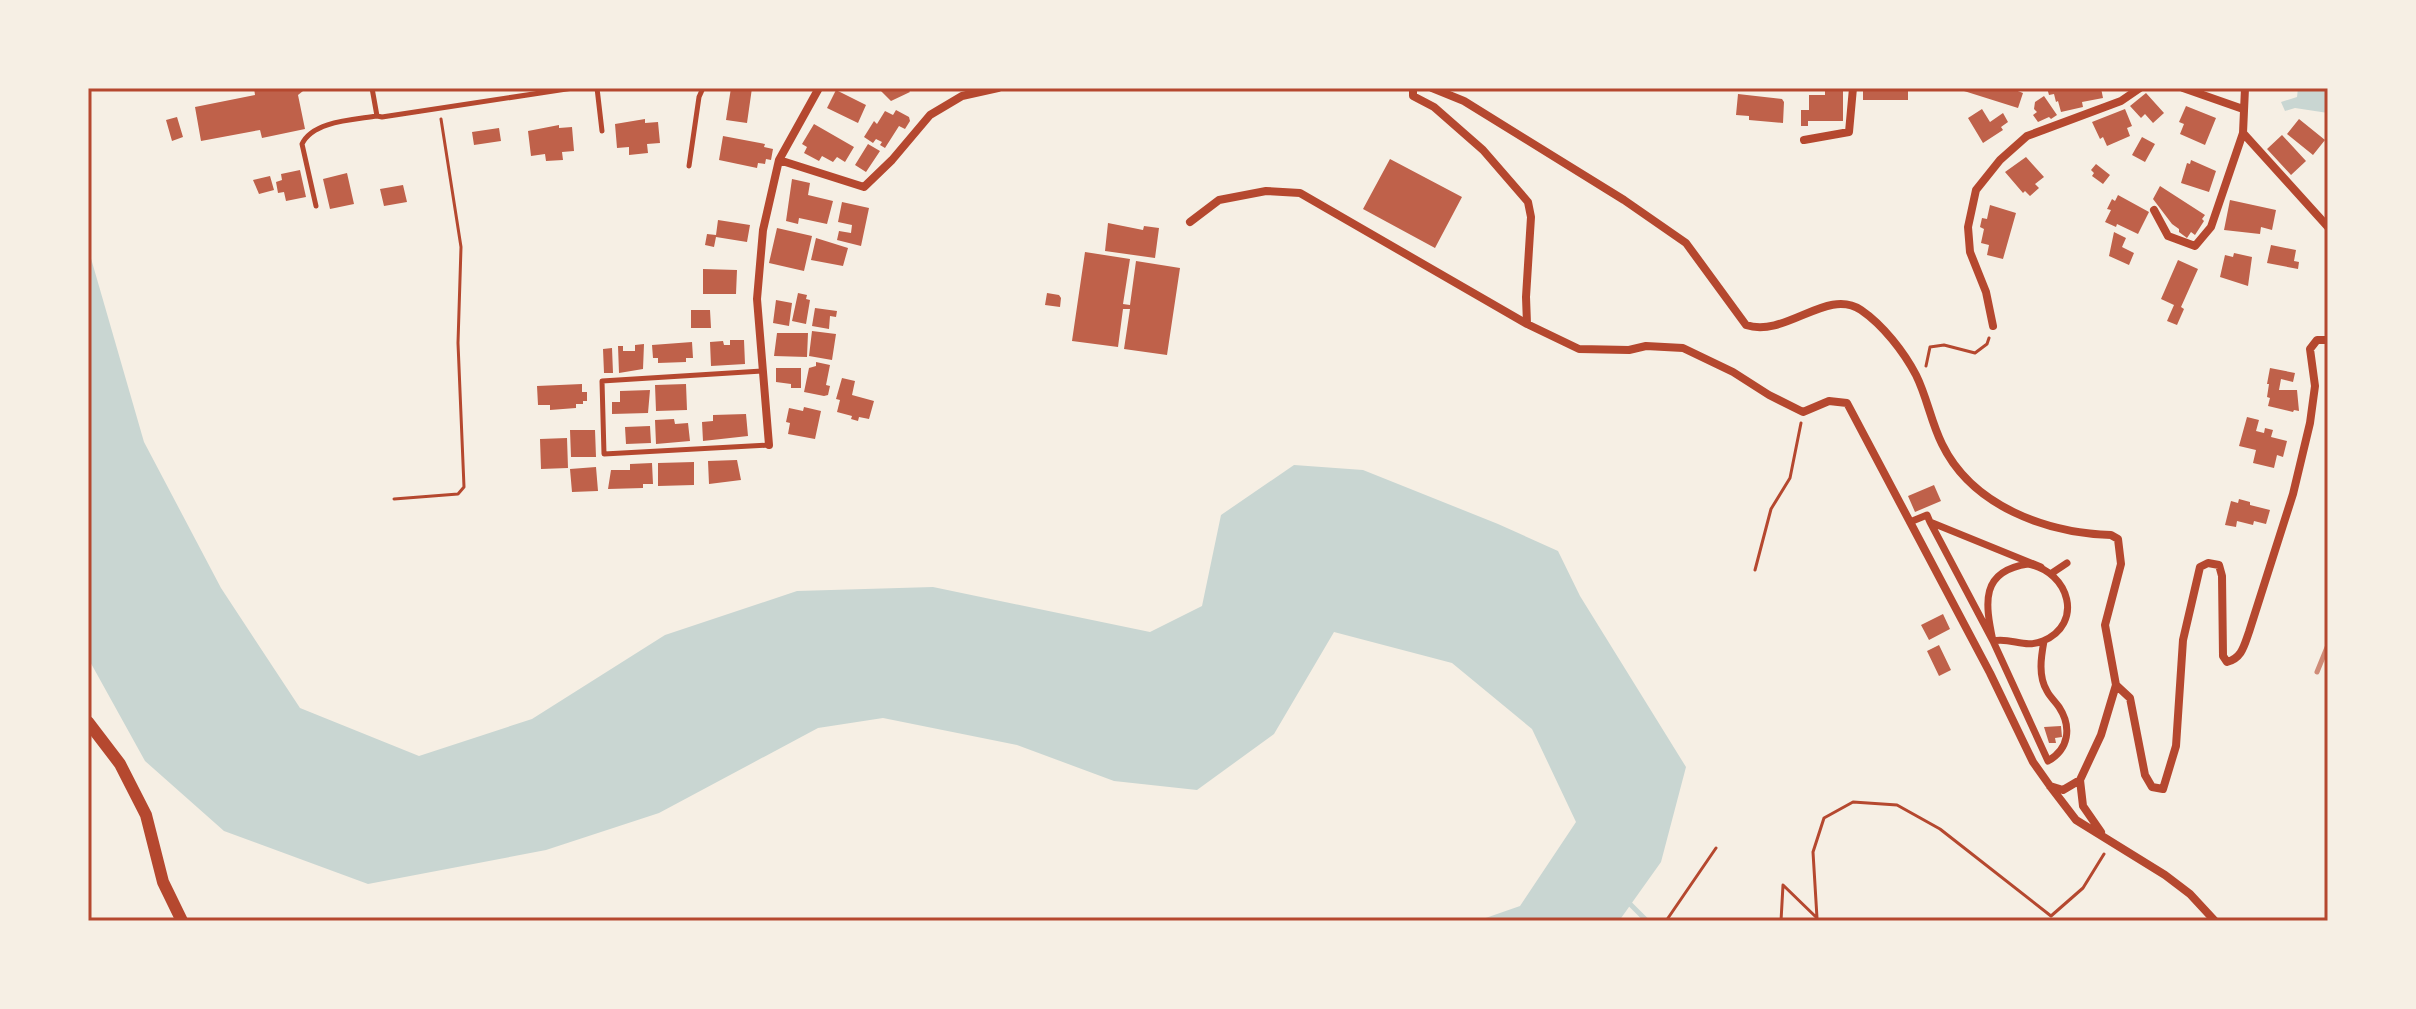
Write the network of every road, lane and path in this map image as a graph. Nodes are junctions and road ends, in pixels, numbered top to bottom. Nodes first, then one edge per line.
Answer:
1 (372, 88) edge
2 (567, 88) edge
3 (573, 88) edge
4 (597, 88) edge
5 (703, 88) edge
6 (819, 88) edge
7 (998, 88) edge
8 (1413, 88) edge
9 (1432, 88) edge
10 (1853, 88) edge
11 (2140, 88) edge
12 (2183, 88) edge
13 (2245, 88) edge
14 (439, 108) junction
15 (2243, 109) junction
16 (377, 116) junction
17 (602, 131) dead end
18 (2243, 133) junction
19 (1804, 140) dead end
20 (779, 160) junction
21 (689, 166) dead end
22 (316, 206) dead end
23 (2154, 210) dead end
24 (1190, 222) dead end
25 (2328, 227) edge
26 (1527, 324) junction
27 (1993, 326) joint
28 (2328, 340) edge
29 (762, 371) junction
30 (1916, 376) junction
31 (1803, 412) junction
32 (769, 445) joint
33 (394, 499) dead end
34 (1910, 522) junction
35 (1930, 522) junction
36 (2067, 563) dead end
37 (2041, 567) junction
38 (1755, 570) dead end
39 (2052, 573) junction
40 (1987, 630) junction
41 (1971, 637) junction
42 (1993, 641) junction
43 (2044, 641) junction
44 (2116, 685) junction
45 (88, 722) edge
46 (2041, 746) junction
47 (2027, 750) junction
48 (2080, 780) junction
49 (2050, 786) junction
50 (2109, 840) junction
51 (1716, 848) dead end
52 (182, 921) edge
53 (1666, 921) edge
54 (1781, 921) edge
55 (2215, 921) edge

1 - 16 lane
2 - 3 lane
2 - 14 lane
4 - 17 lane
5 - 21 lane
6 - 20 street
7 - 20 street
8 - 26 street
9 - 30 street
10 - 19 street
11 - 27 street
12 - 15 street
13 - 15 street
14 - 16 lane
14 - 33 path
15 - 18 street
16 - 22 lane
18 - 23 street
18 - 25 street
20 - 29 street
24 - 26 street
26 - 31 street
27 - 30 path
28 - 44 street
29 - 32 street
29 - 32 lane
30 - 44 street
31 - 34 street
31 - 38 path
34 - 35 street
34 - 41 street
35 - 37 street
35 - 40 street
36 - 39 street
37 - 39 street
37 - 42 street
39 - 43 street
40 - 41 street
40 - 42 street
41 - 47 street
42 - 43 street
42 - 46 street
43 - 46 street
44 - 48 street
45 - 52 street
46 - 47 street
47 - 49 street
48 - 49 street
48 - 50 street
49 - 50 street
50 - 54 path
50 - 55 street
51 - 53 path

